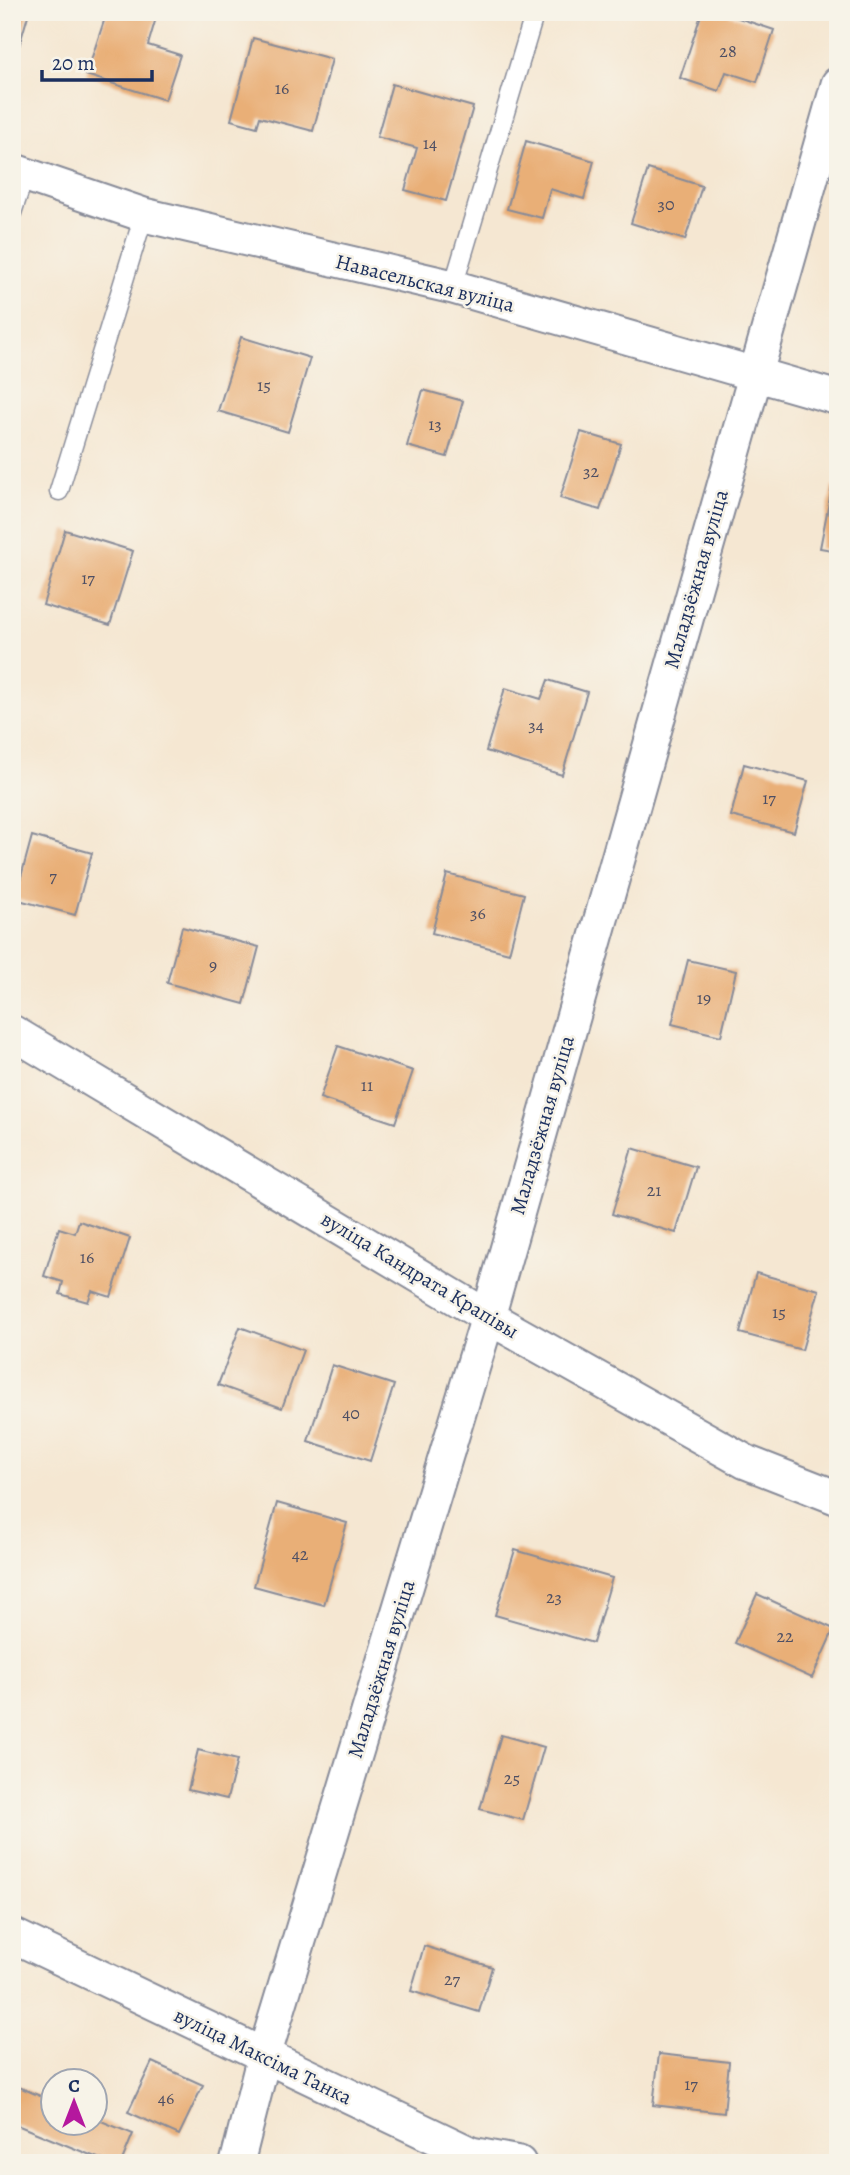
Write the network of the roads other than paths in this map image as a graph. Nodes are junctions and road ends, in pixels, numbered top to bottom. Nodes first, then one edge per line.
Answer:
1 (536, 12) edge
2 (838, 84) edge
3 (19, 172) edge
4 (12, 213) edge
5 (144, 215) junction
6 (453, 287) junction
7 (754, 376) junction
8 (838, 398) edge
9 (59, 491) dead end
10 (12, 1032) edge
11 (488, 1317) junction
12 (838, 1498) edge
13 (12, 1936) edge
14 (264, 2056) junction
15 (237, 2163) edge
16 (519, 2163) edge

1 - 6 lane
2 - 7 street, Маладзёжная вуліца
3 - 4 lane
3 - 5 street, Навасельская вуліца
5 - 6 street, Навасельская вуліца
5 - 9 lane
6 - 7 street, Навасельская вуліца
7 - 8 street, Навасельская вуліца
7 - 11 street, Маладзёжная вуліца
10 - 11 street, вуліца Кандрата Крапівы
11 - 12 street, вуліца Кандрата Крапівы
11 - 14 street, Маладзёжная вуліца
13 - 14 street, вуліца Максіма Танка
14 - 15 street, Маладзёжная вуліца
14 - 16 street, вуліца Максіма Танка

